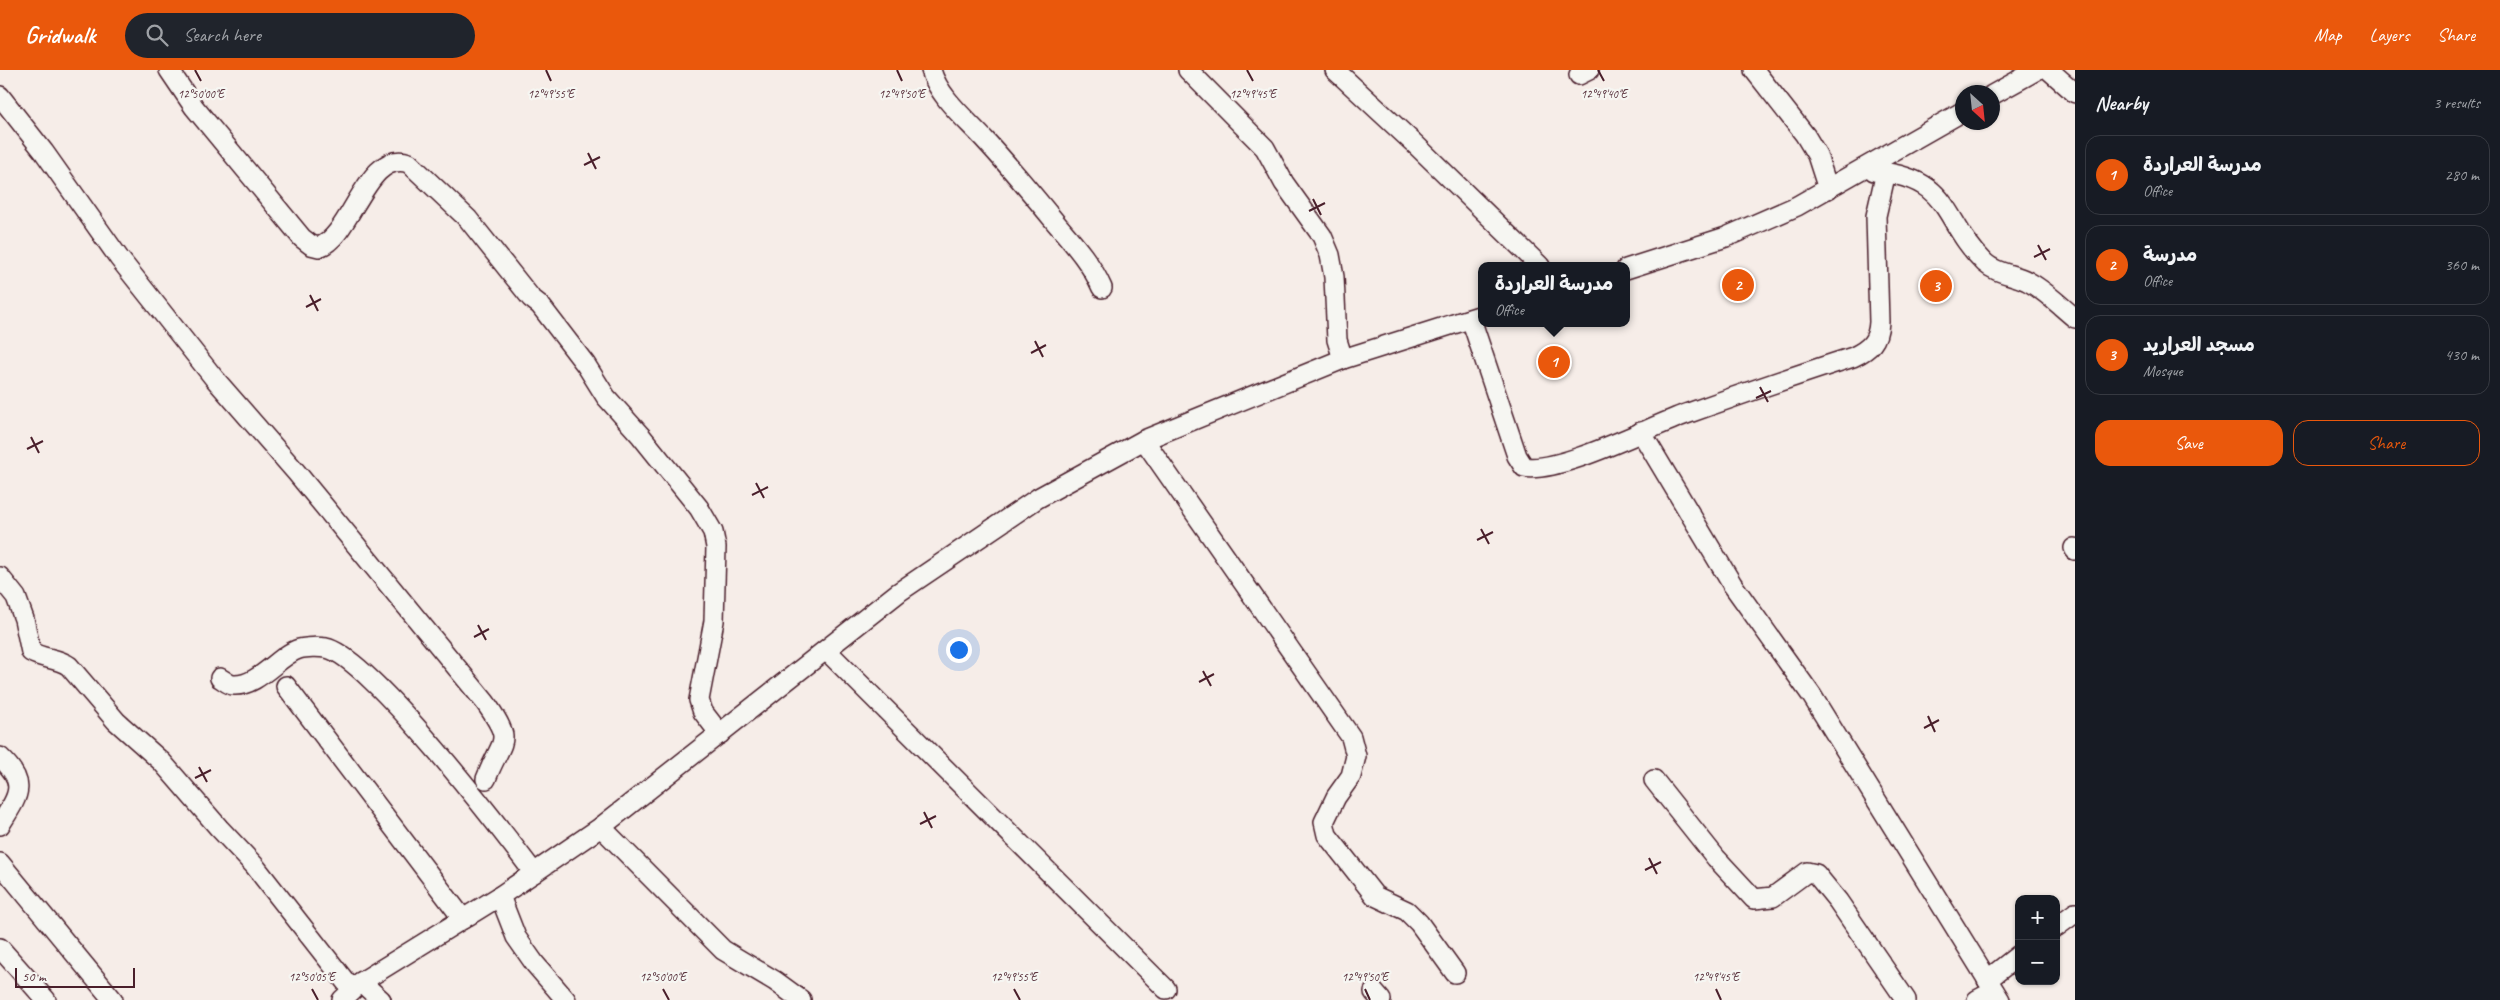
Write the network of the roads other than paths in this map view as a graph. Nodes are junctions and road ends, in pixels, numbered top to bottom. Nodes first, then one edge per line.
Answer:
1 (169, 70) edge
2 (931, 70) edge
3 (1188, 70) edge
4 (1335, 70) edge
5 (1754, 70) edge
6 (2037, 70) edge
7 (2049, 70) edge
8 (2000, 91) edge
9 (2075, 93) edge
10 (0, 96) edge
11 (1955, 116) edge
12 (1862, 170) junction
13 (1886, 172) junction
14 (1828, 189) junction
15 (1536, 262) edge
16 (1630, 268) edge
17 (1102, 288) dead end
18 (1476, 317) edge
19 (2075, 318) edge
20 (1479, 327) edge
21 (1343, 359) junction
22 (1641, 432) junction
23 (1144, 440) junction
24 (0, 577) edge
25 (826, 650) junction
26 (220, 678) dead end
27 (286, 686) dead end
28 (720, 734) junction
29 (0, 757) edge
30 (486, 779) dead end
31 (1654, 780) dead end
32 (0, 825) edge
33 (601, 827) junction
34 (0, 863) edge
35 (534, 873) junction
36 (500, 896) junction
37 (2075, 913) edge
38 (463, 920) junction
39 (2060, 924) edge
40 (0, 948) edge
41 (2015, 961) edge
42 (1455, 973) dead end
43 (1166, 989) dead end
44 (1994, 990) edge
45 (352, 991) edge
46 (46, 1000) edge
47 (113, 1000) edge
48 (381, 1000) edge
49 (566, 1000) edge
50 (801, 1000) edge
51 (1906, 1000) edge
52 (1977, 1000) edge

1 - 28 street
2 - 17 street
3 - 21 street
4 - 15 street
5 - 14 street
6 - 8 street
7 - 9 street
10 - 30 street
11 - 12 street
12 - 13 street
12 - 14 street
13 - 19 street
13 - 22 street
14 - 16 street
18 - 21 street
20 - 22 street
21 - 23 street
22 - 44 street
23 - 25 street
23 - 42 street
24 - 45 street
25 - 28 street
25 - 43 street
26 - 35 street
27 - 38 street
28 - 33 street
29 - 32 street
31 - 51 street
33 - 35 street
33 - 50 street
34 - 47 street
35 - 36 street
36 - 38 street
36 - 49 street
37 - 39 street
38 - 45 street
40 - 46 street
41 - 44 street
44 - 52 street
45 - 48 street

